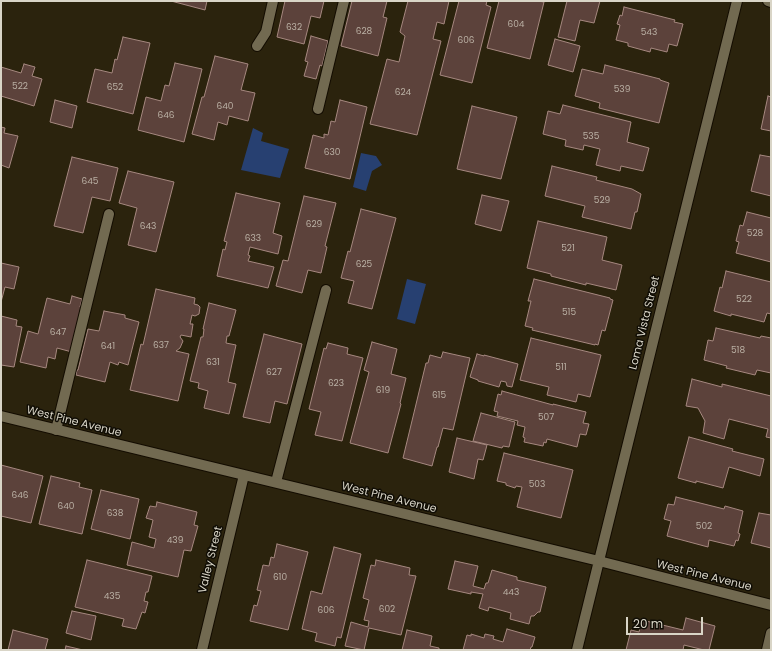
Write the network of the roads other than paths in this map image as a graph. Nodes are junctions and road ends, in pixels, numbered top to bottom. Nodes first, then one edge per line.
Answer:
1 (273, 1) edge
2 (344, 1) edge
3 (737, 1) edge
4 (257, 46) dead end
5 (318, 109) dead end
6 (109, 214) dead end
7 (326, 290) dead end
8 (1, 416) edge
9 (56, 430) junction
10 (244, 475) junction
11 (276, 482) junction
12 (599, 562) junction
13 (771, 605) edge
14 (771, 632) edge
15 (202, 650) edge
16 (577, 650) edge
17 (767, 650) edge

1 - 4 street
2 - 5 street
3 - 12 street, Loma Vista Street
6 - 9 street
7 - 11 street
8 - 9 street, West Pine Avenue
9 - 10 street, West Pine Avenue
10 - 11 street, West Pine Avenue
10 - 15 street, Valley Street
11 - 12 street, West Pine Avenue
12 - 13 street, West Pine Avenue
12 - 16 street, Loma Vista Street
14 - 17 street

